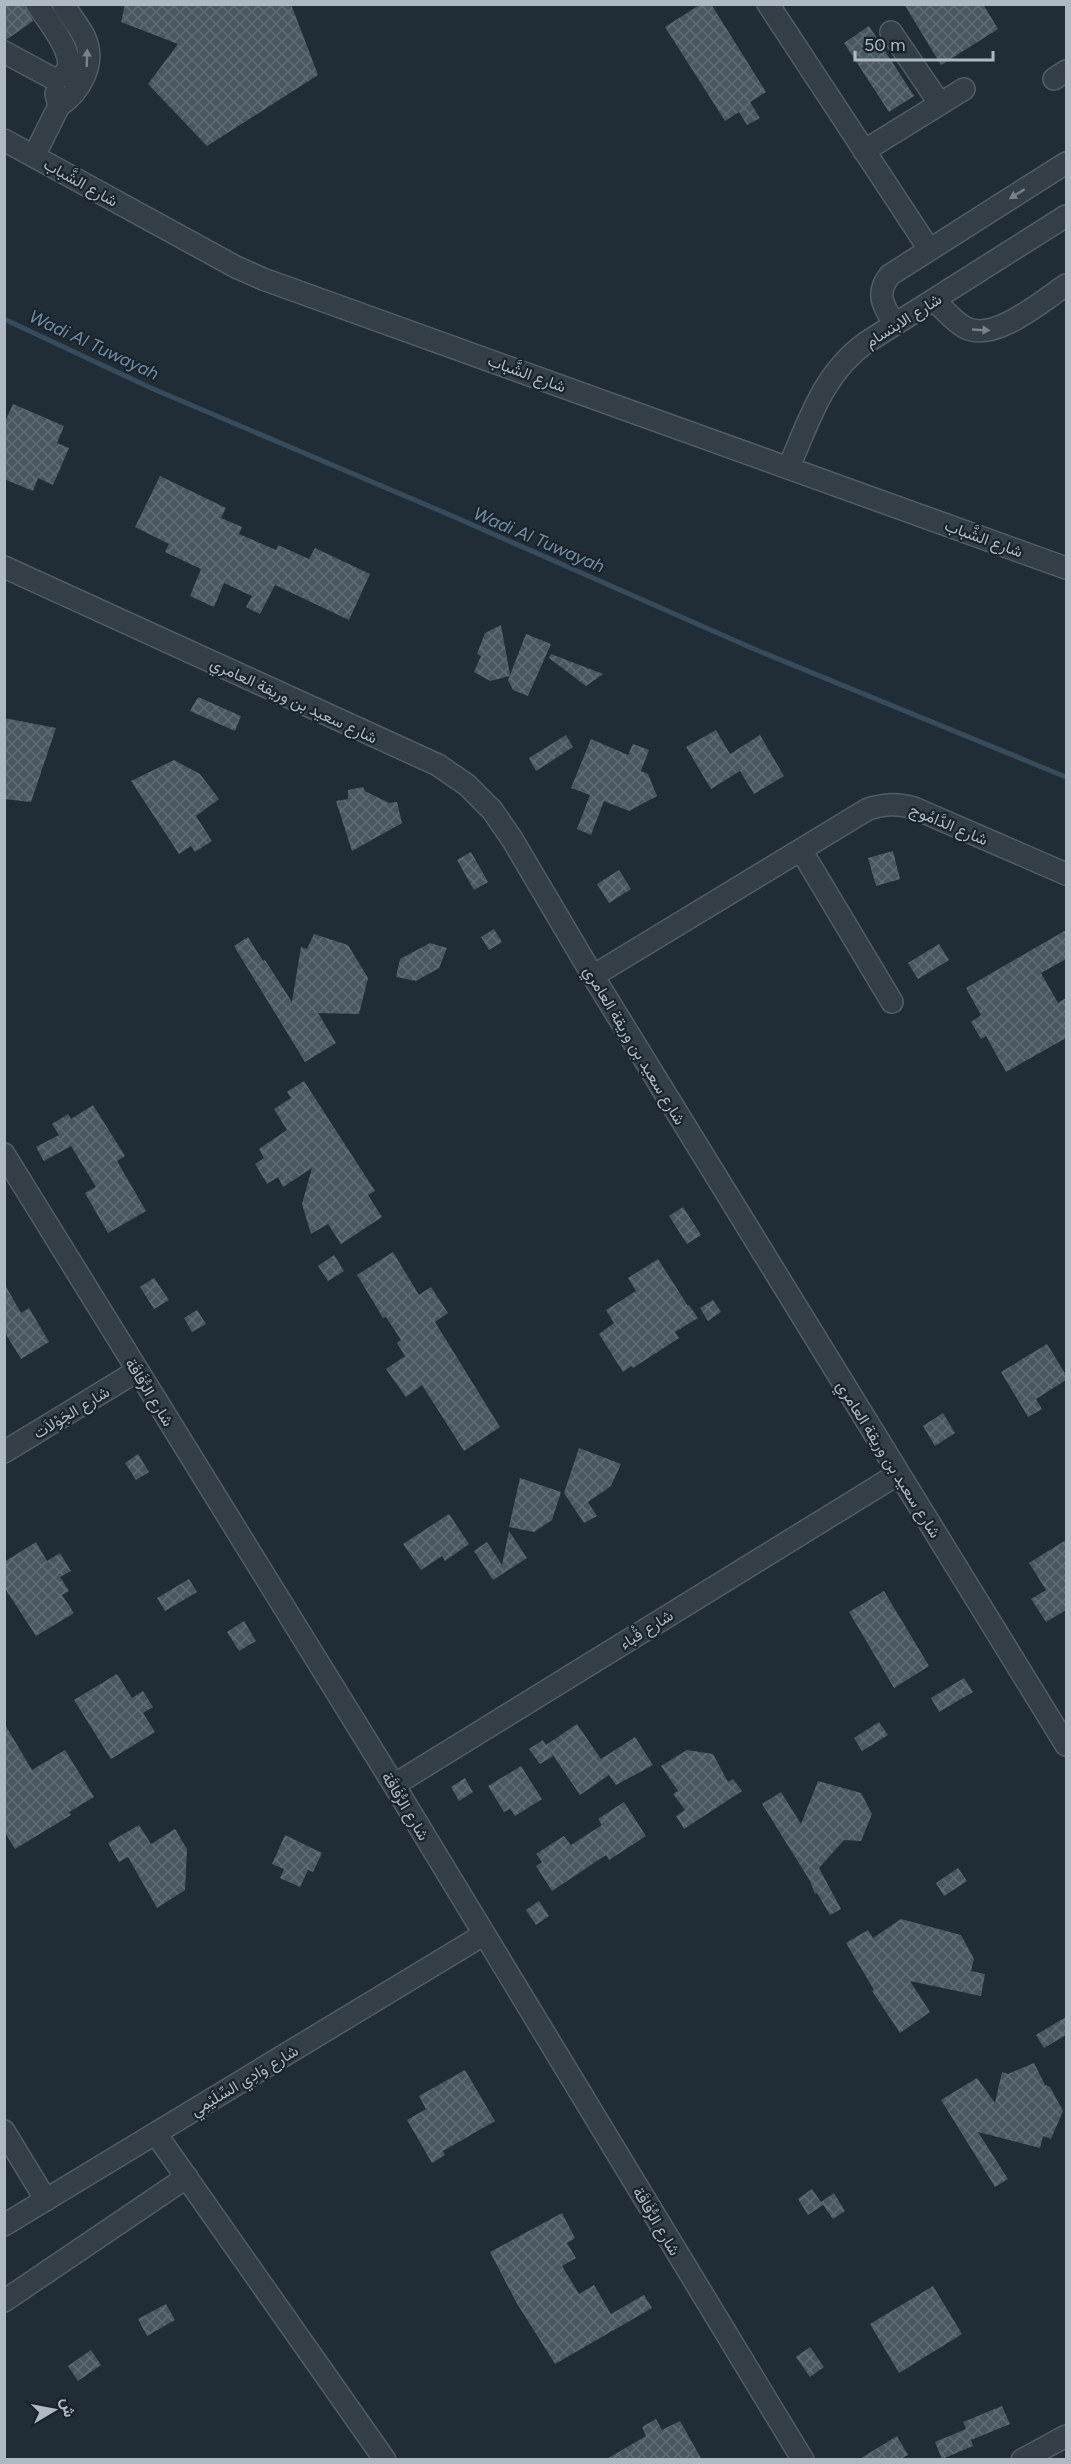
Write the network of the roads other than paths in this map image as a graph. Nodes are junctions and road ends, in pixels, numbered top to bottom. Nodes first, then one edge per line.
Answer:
1 (37, 4) edge
2 (63, 4) edge
3 (768, 4) edge
4 (891, 32) dead end
5 (5, 52) edge
6 (54, 79) junction
7 (964, 89) dead end
8 (940, 104) junction
9 (59, 106) junction
10 (4, 140) edge
11 (864, 151) junction
12 (34, 156) junction
13 (1066, 163) edge
14 (1066, 216) edge
15 (929, 249) junction
16 (1066, 285) edge
17 (934, 300) junction
18 (895, 324) junction
19 (789, 467) junction
20 (4, 567) edge
21 (1066, 568) edge
22 (801, 850) junction
23 (1066, 874) edge
24 (593, 976) junction
25 (892, 1002) dead end
26 (4, 1154) edge
27 (138, 1371) junction
28 (4, 1452) edge
29 (898, 1474) junction
30 (1066, 1745) edge
31 (394, 1785) junction
32 (483, 1935) junction
33 (4, 2131) edge
34 (156, 2134) junction
35 (187, 2177) junction
36 (46, 2200) junction
37 (4, 2225) edge
38 (4, 2301) edge
39 (1066, 2436) edge
40 (385, 2460) edge
41 (803, 2460) edge
42 (1022, 2460) edge

1 - 6 street
9 -> 2 street
3 - 11 street
4 - 8 street
5 - 6 street
6 - 9 street
7 - 8 street
8 - 11 street
9 - 12 street
10 - 12 street, شارع الشَّباب
11 - 15 street
12 - 19 street, شارع الشَّباب
13 -> 15 street
14 - 17 street, شارع الابتسام
15 - 18 street
17 -> 16 street
17 - 18 street, شارع الابتسام
18 - 19 street, شارع الابتسام
19 - 21 street, شارع الشَّباب
20 - 24 street, شارع سعيد بن وريقة العامري
22 - 23 street, شارع الدَّامُوج
22 - 24 street, شارع الدَّامُوج
22 - 25 street
24 - 29 street, شارع سعيد بن وريقة العامري
26 - 27 street, شارع الرُّفَاقَة
27 - 28 street, شارع الجَوْلاَت
27 - 31 street, شارع الرُّفَاقَة
29 - 30 street, شارع سعيد بن وريقة العامري
29 - 31 street, شارع قُباء
31 - 32 street, شارع الرُّفَاقَة
32 - 34 street, شارع وَادِي السِّلَيْمِي
32 - 41 street, شارع الرُّفَاقَة
33 - 36 street
34 - 35 street
34 - 36 street, شارع وَادِي السِّلَيْمِي
35 - 38 street
35 - 40 street
36 - 37 street, شارع وَادِي السِّلَيْمِي
39 - 42 street

